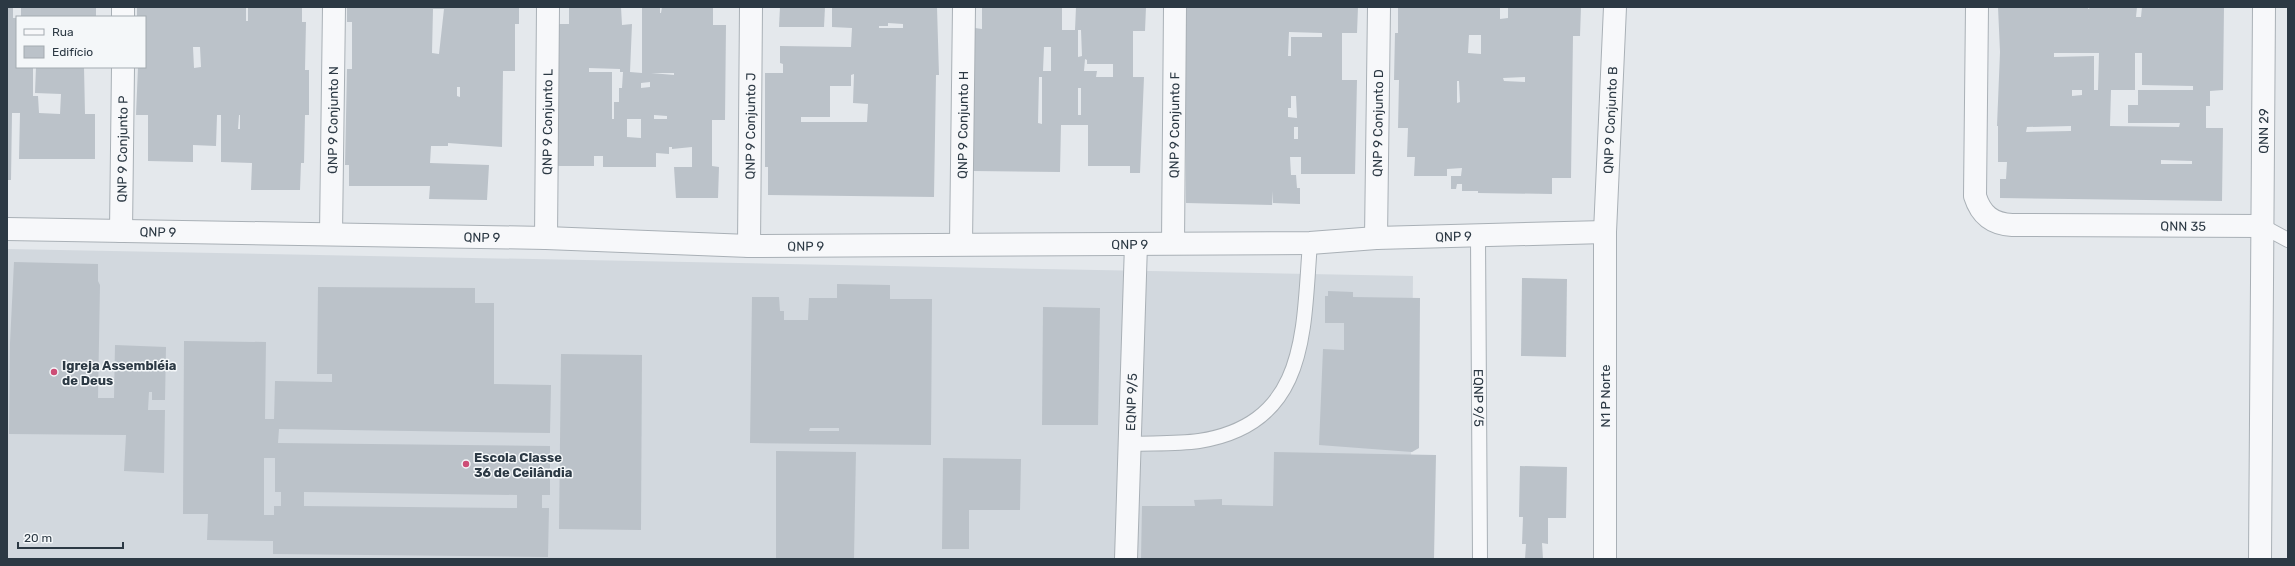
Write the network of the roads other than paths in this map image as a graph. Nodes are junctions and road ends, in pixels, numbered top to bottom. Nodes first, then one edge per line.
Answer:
1 (334, 7) edge
2 (548, 7) edge
3 (751, 7) edge
4 (964, 7) edge
5 (1175, 7) edge
6 (1379, 7) edge
7 (1615, 7) edge
8 (1977, 7) edge
9 (2264, 7) edge
10 (123, 68) edge
11 (2262, 226) junction
12 (7, 229) edge
13 (121, 231) junction
14 (1605, 232) junction
15 (331, 234) junction
16 (1478, 237) junction
17 (546, 238) junction
18 (1376, 238) junction
19 (2288, 240) edge
20 (961, 243) junction
21 (1173, 243) junction
22 (1310, 243) junction
23 (1136, 244) junction
24 (749, 246) junction
25 (1130, 444) junction
26 (1126, 559) edge
27 (1480, 559) edge
28 (1604, 559) edge
29 (2260, 559) edge

1 - 15 street, QNP 9 Conjunto N
2 - 17 street, QNP 9 Conjunto L
3 - 24 street, QNP 9 Conjunto J
4 - 20 street, QNP 9 Conjunto H
5 - 21 street, QNP 9 Conjunto F
6 - 18 street, QNP 9 Conjunto D
7 - 14 street, QNP 9 Conjunto B
8 - 11 street, QNN 35
9 - 11 street, QNN 29
10 - 13 street, QNP 9 Conjunto P
11 - 19 lane
11 - 29 street
12 - 13 street, QNP 9
13 - 15 street, QNP 9
14 - 16 street, QNP 9
14 - 28 street, N1 P Norte
15 - 17 street, QNP 9
16 - 18 street, QNP 9
16 - 27 lane, EQNP 9/5
17 - 24 street, QNP 9
18 - 22 street, QNP 9
20 - 23 street, QNP 9
20 - 24 street, QNP 9
21 - 22 street, QNP 9
21 - 23 street, QNP 9
22 - 25 lane
23 - 25 street, EQNP 9/5
25 - 26 street, EQNP 9/5

